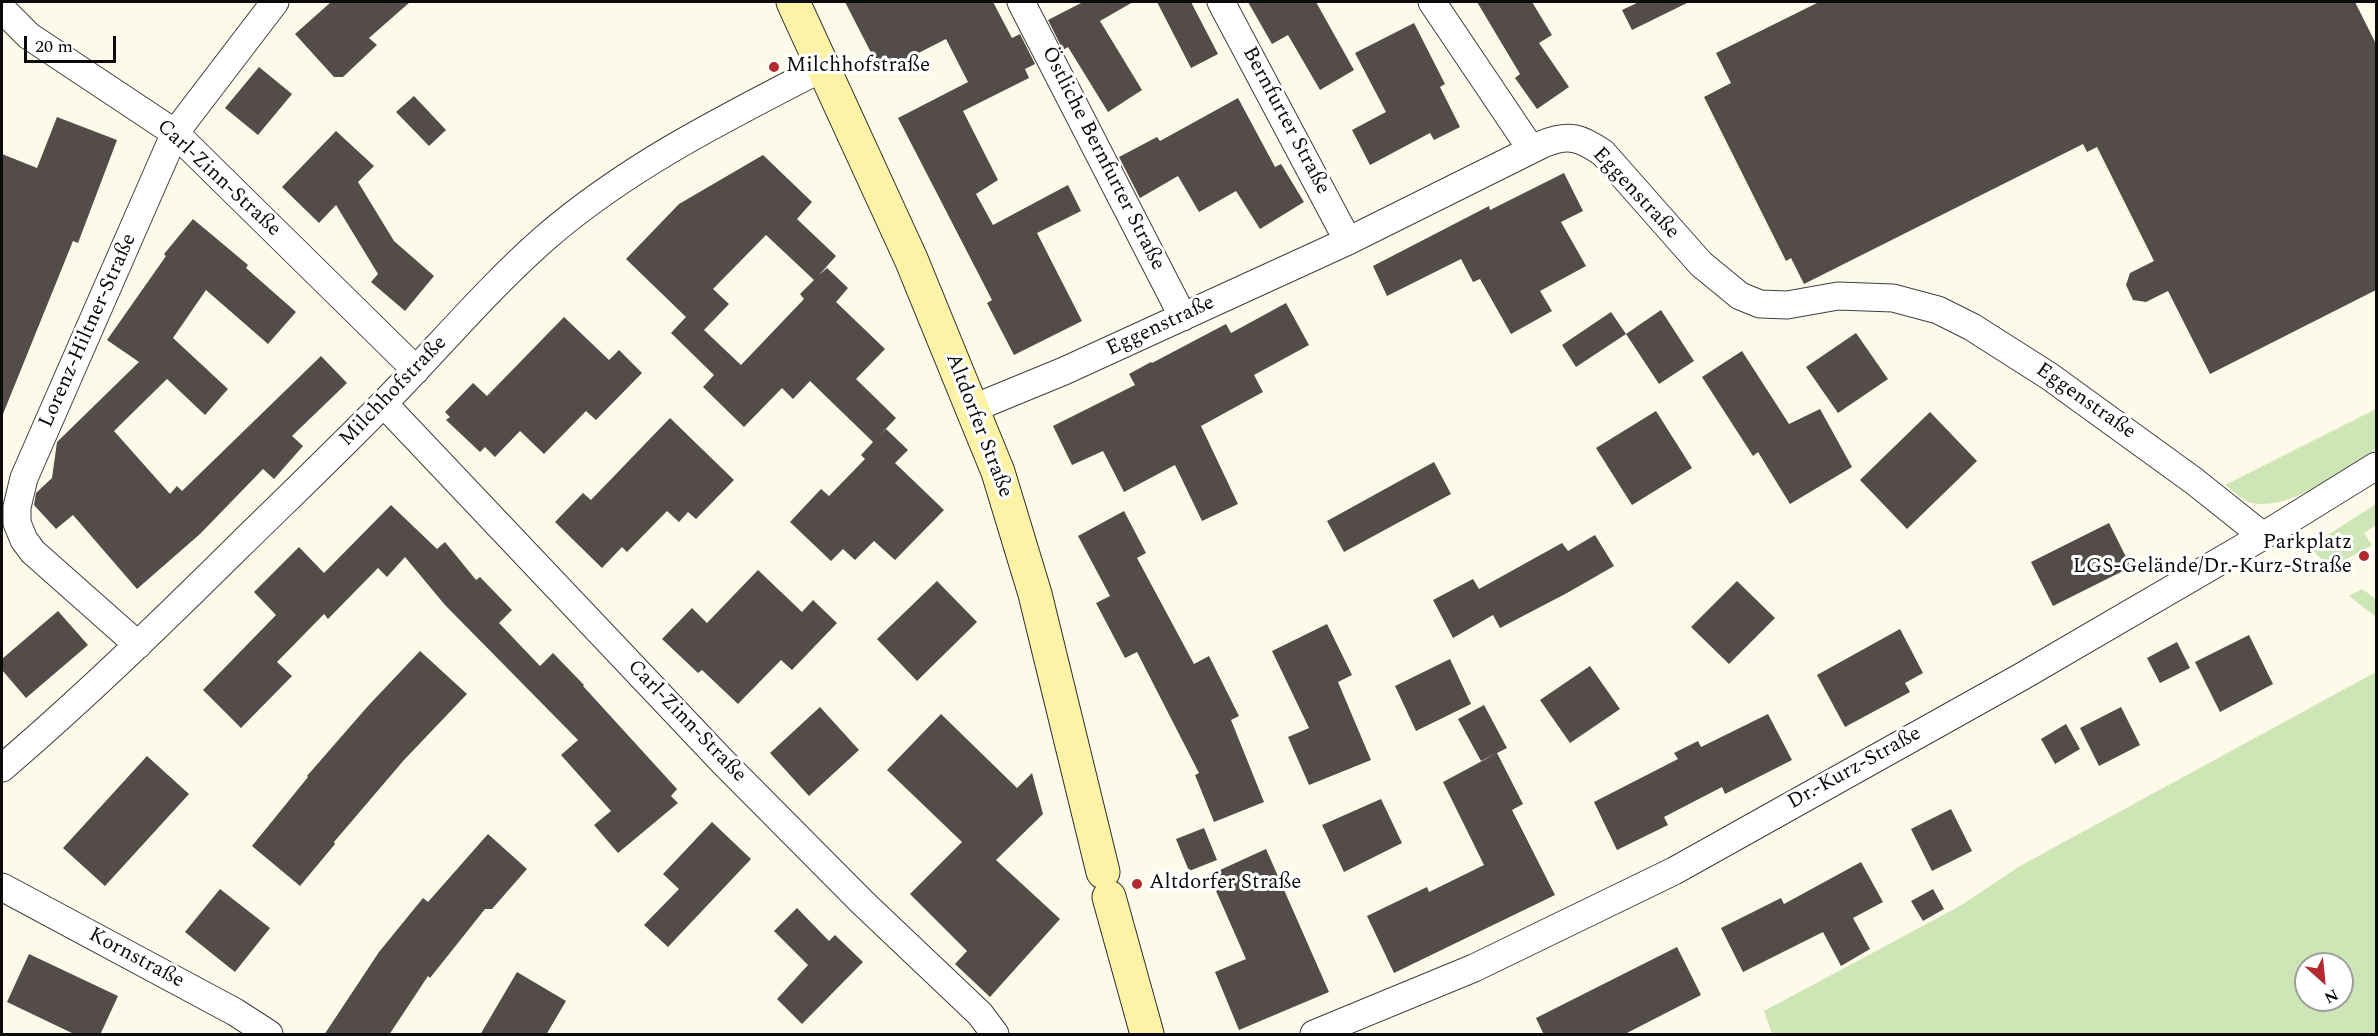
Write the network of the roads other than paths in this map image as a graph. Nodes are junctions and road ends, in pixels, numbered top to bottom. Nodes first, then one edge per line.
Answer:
1 (275, 2) edge
2 (793, 2) edge
3 (1021, 2) edge
4 (1221, 2) edge
5 (1432, 2) edge
6 (2, 9) edge
7 (824, 67) junction
8 (175, 133) junction
9 (1531, 149) junction
10 (1348, 241) junction
11 (1183, 317) junction
12 (416, 370) junction
13 (384, 404) junction
14 (974, 408) junction
15 (2376, 466) edge
16 (2263, 536) junction
17 (138, 645) junction
18 (2, 768) edge
19 (2, 887) edge
20 (268, 1035) edge
21 (996, 1035) edge
22 (1147, 1035) edge
23 (1314, 1035) edge

1 - 8 street, Lorenz-Hiltner-Straße
2 - 7 main road, Altdorfer Straße
3 - 11 street, Östliche Bernfurter Straße
4 - 10 street, Bernfurter Straße
5 - 9 street
6 - 8 street, Carl-Zinn-Straße
7 - 12 street, Milchhofstraße
7 - 14 main road, Altdorfer Straße
8 - 12 street, Carl-Zinn-Straße
8 - 17 street, Lorenz-Hiltner-Straße
9 - 10 street, Eggenstraße
9 - 16 street, Eggenstraße
10 - 11 street, Eggenstraße
11 - 14 street, Eggenstraße
12 - 13 street, Milchhofstraße
13 - 17 street, Milchhofstraße
13 - 21 street, Carl-Zinn-Straße
14 - 22 main road, Altdorfer Straße
15 - 16 street, Dr.-Kurz-Straße
16 - 23 street, Dr.-Kurz-Straße
17 - 18 street, Milchhofstraße
19 - 20 street, Kornstraße

